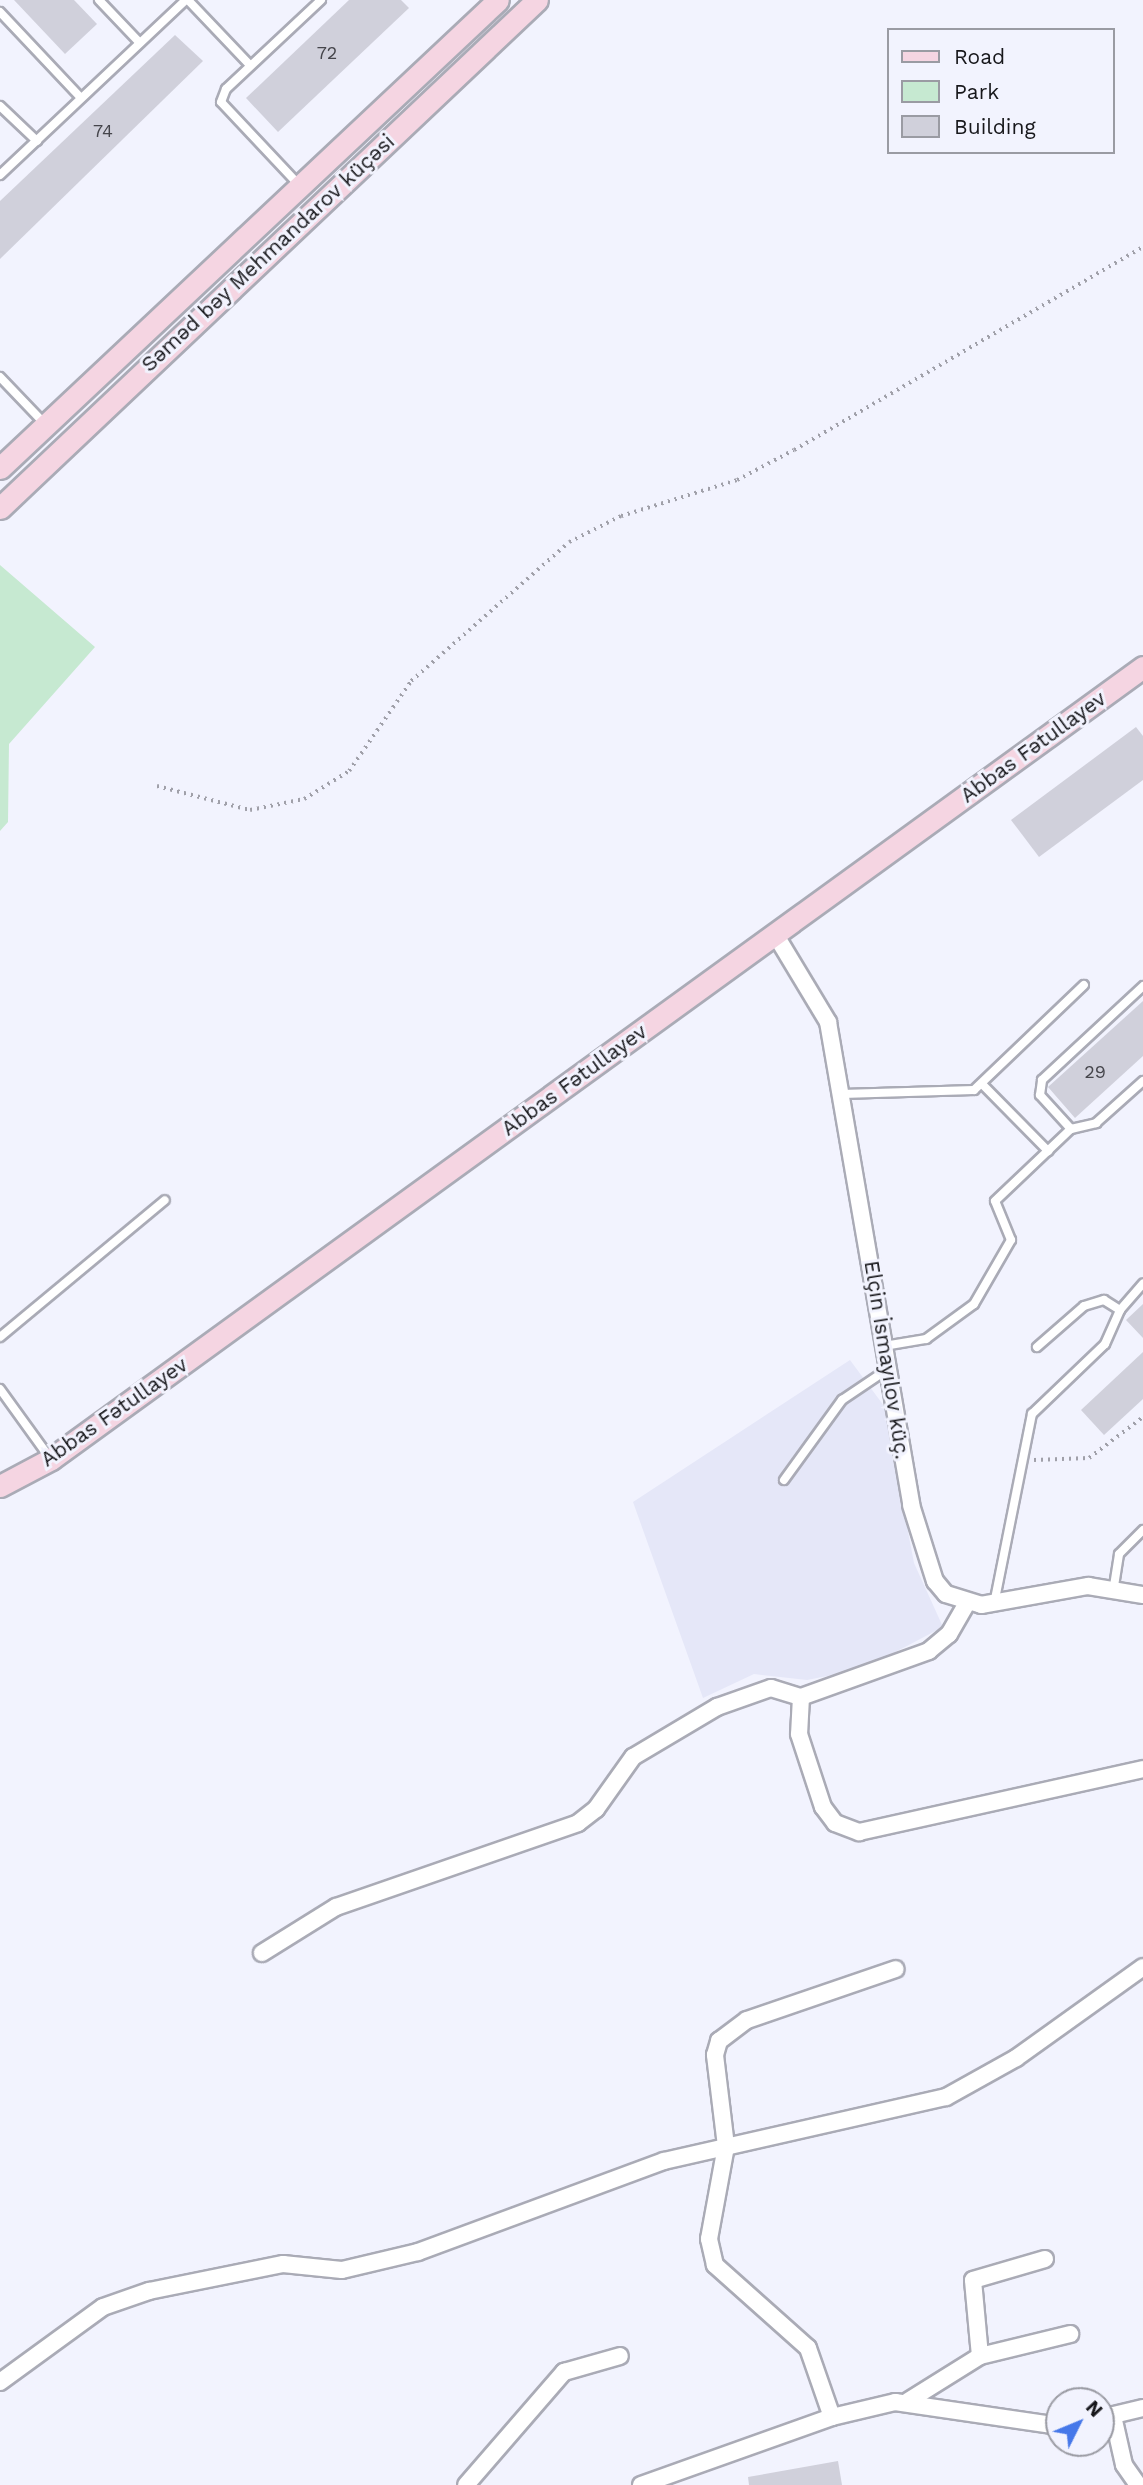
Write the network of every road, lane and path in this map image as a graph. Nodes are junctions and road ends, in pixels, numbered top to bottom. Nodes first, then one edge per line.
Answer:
1 (99, 0) edge
2 (187, 0) edge
3 (321, 0) edge
4 (498, 0) edge
5 (537, 0) edge
6 (0, 12) edge
7 (139, 41) junction
8 (250, 65) junction
9 (81, 98) junction
10 (0, 106) edge
11 (37, 141) junction
12 (0, 175) edge
13 (300, 186) junction
14 (1143, 247) edge
15 (0, 377) edge
16 (46, 425) junction
17 (0, 468) edge
18 (0, 508) edge
19 (1143, 667) edge
20 (157, 786) dead end
21 (775, 934) junction
22 (1084, 985) dead end
23 (1143, 986) edge
24 (1143, 1081) edge
25 (983, 1085) junction
26 (842, 1094) junction
27 (1071, 1129) junction
28 (1048, 1151) junction
29 (165, 1200) dead end
30 (1143, 1284) edge
31 (1120, 1310) junction
32 (0, 1337) edge
33 (884, 1346) junction
34 (1037, 1347) dead end
35 (888, 1369) junction
36 (0, 1389) edge
37 (1143, 1417) edge
38 (51, 1460) junction
39 (1019, 1460) junction
40 (784, 1480) dead end
41 (0, 1486) edge
42 (1143, 1530) edge
43 (1114, 1586) junction
44 (1143, 1595) edge
45 (967, 1603) junction
46 (994, 1604) junction
47 (801, 1697) junction
48 (1143, 1769) edge
49 (262, 1953) dead end
50 (1143, 1967) edge
51 (896, 1969) dead end
52 (726, 2146) junction
53 (1045, 2259) dead end
54 (1070, 2334) dead end
55 (620, 2356) dead end
56 (980, 2356) junction
57 (0, 2382) edge
58 (908, 2400) junction
59 (1143, 2408) edge
60 (1115, 2415) edge
61 (832, 2417) junction
62 (1045, 2424) edge
63 (1115, 2440) edge
64 (466, 2485) edge
65 (642, 2485) edge
66 (1138, 2485) edge

1 - 7 lane
2 - 7 lane
2 - 8 lane
3 - 8 lane
4 - 13 main road, Səməd bəy Mehmandarov küçəsi
5 - 18 main road, Səməd bəy Mehmandarov küçəsi
6 - 9 lane
7 - 9 lane
8 - 13 lane
9 - 11 lane
10 - 11 lane
11 - 12 lane
13 - 16 main road, Səməd bəy Mehmandarov küçəsi
14 - 20 path
15 - 16 lane
16 - 17 main road, Səməd bəy Mehmandarov küçəsi
19 - 21 main road, Abbas Fətullayev
21 - 26 street, Elçin İsmayılov küç.
21 - 38 main road, Abbas Fətullayev
22 - 25 lane
23 - 27 lane
24 - 27 lane
25 - 26 lane
25 - 28 lane
26 - 33 street, Elçin İsmayılov küç.
27 - 28 lane
28 - 33 lane
29 - 32 lane
30 - 31 lane
31 - 34 lane
31 - 39 lane
33 - 35 street, Elçin İsmayılov küç.
35 - 40 lane
35 - 45 street, Elçin İsmayılov küç.
36 - 38 lane
37 - 39 path
38 - 41 main road, Abbas Fətullayev
39 - 46 lane
42 - 43 lane
43 - 44 street
43 - 46 street
45 - 46 street
45 - 47 street
47 - 48 street
47 - 49 street
50 - 52 street
51 - 52 street
52 - 57 street
52 - 61 street
53 - 56 street
54 - 56 street
55 - 64 street
56 - 58 street
58 - 61 street
58 - 62 street
59 - 60 street
61 - 65 street
63 - 66 street

